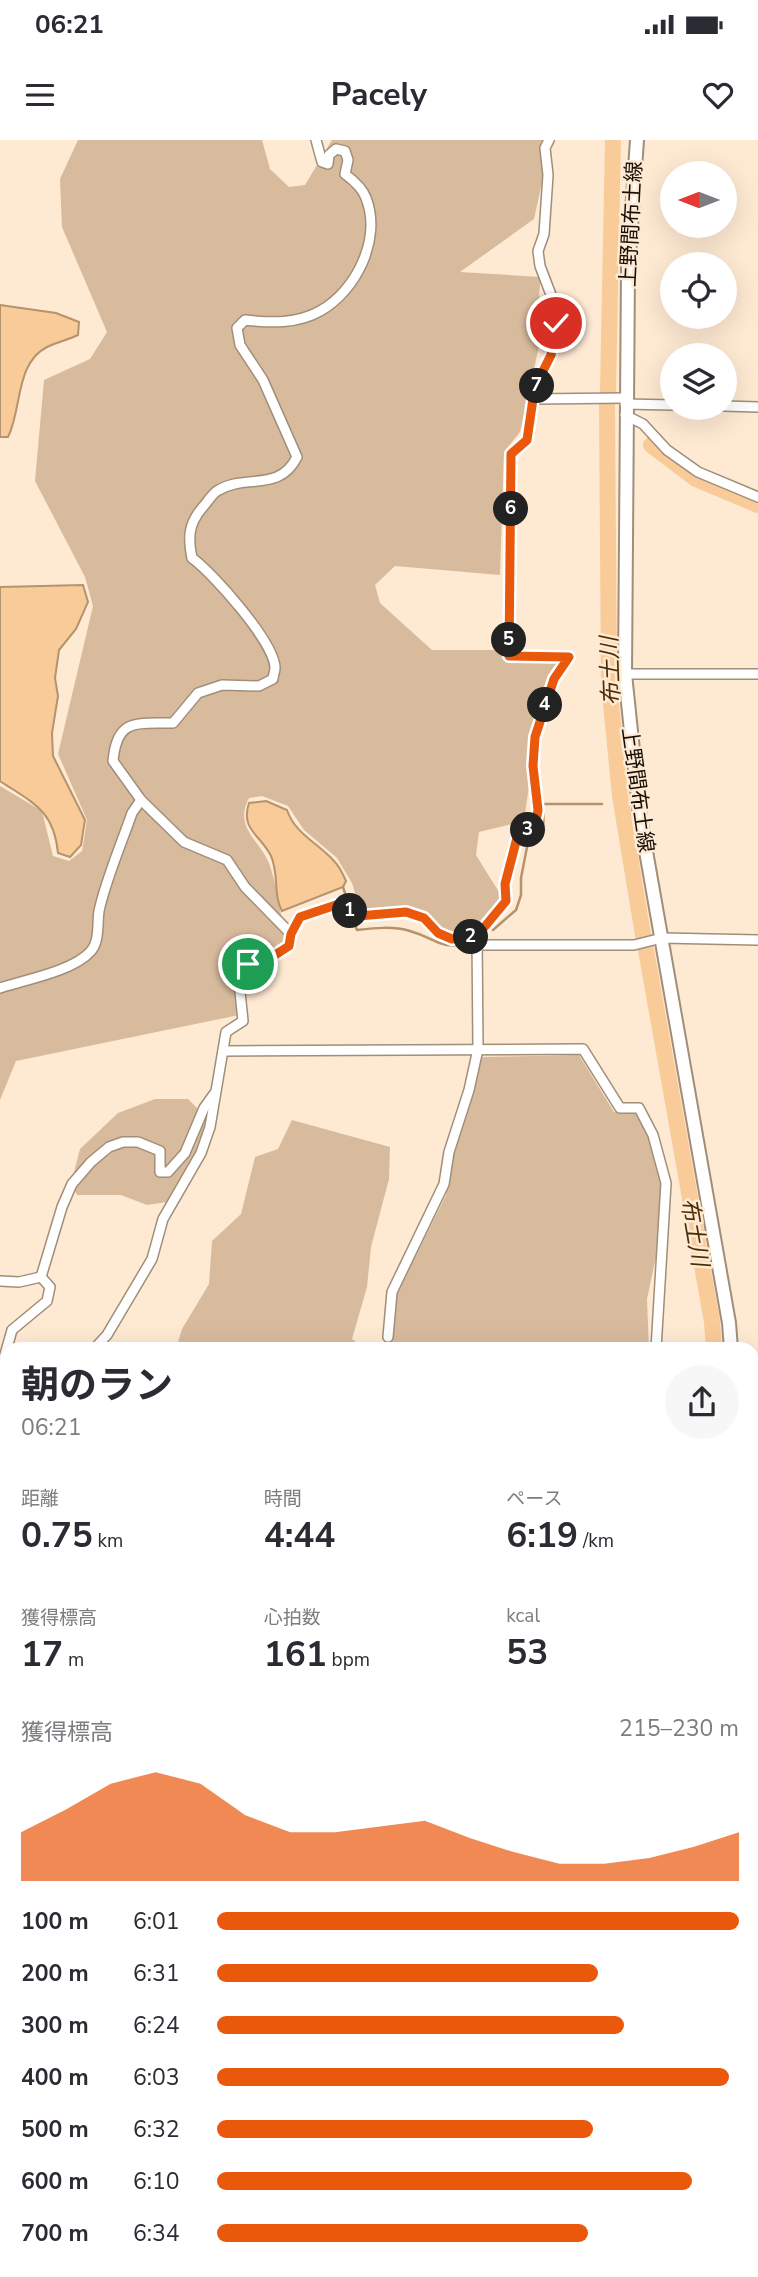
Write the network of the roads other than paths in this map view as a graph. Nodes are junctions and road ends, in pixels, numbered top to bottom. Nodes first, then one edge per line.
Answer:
1 (316, 140) edge
2 (549, 140) edge
3 (637, 140) edge
4 (533, 399) junction
5 (660, 405) edge
6 (625, 406) junction
7 (737, 406) edge
8 (758, 407) edge
9 (758, 497) edge
10 (625, 674) junction
11 (758, 674) edge
12 (141, 800) junction
13 (291, 934) junction
14 (662, 938) junction
15 (758, 940) edge
16 (478, 941) junction
17 (0, 988) edge
18 (478, 1049) junction
19 (223, 1051) junction
20 (217, 1090) junction
21 (41, 1277) junction
22 (0, 1281) edge
23 (388, 1337) dead end
24 (9, 1342) edge
25 (100, 1342) edge
26 (656, 1342) edge
27 (730, 1342) edge

1 - 12 street
2 - 4 street
3 - 6 main road, 上野間布土線
4 - 6 street
4 - 16 street
5 - 6 street
6 - 9 street
6 - 10 main road, 上野間布土線
7 - 8 street
10 - 11 street
10 - 14 main road, 上野間布土線
12 - 13 street
12 - 17 street
13 - 16 street
13 - 19 street
14 - 15 street
14 - 16 street
14 - 27 main road, 上野間布土線
16 - 18 street
18 - 19 street
18 - 23 street
18 - 26 street
19 - 20 street
20 - 21 street
20 - 25 street
21 - 22 street
21 - 24 street

